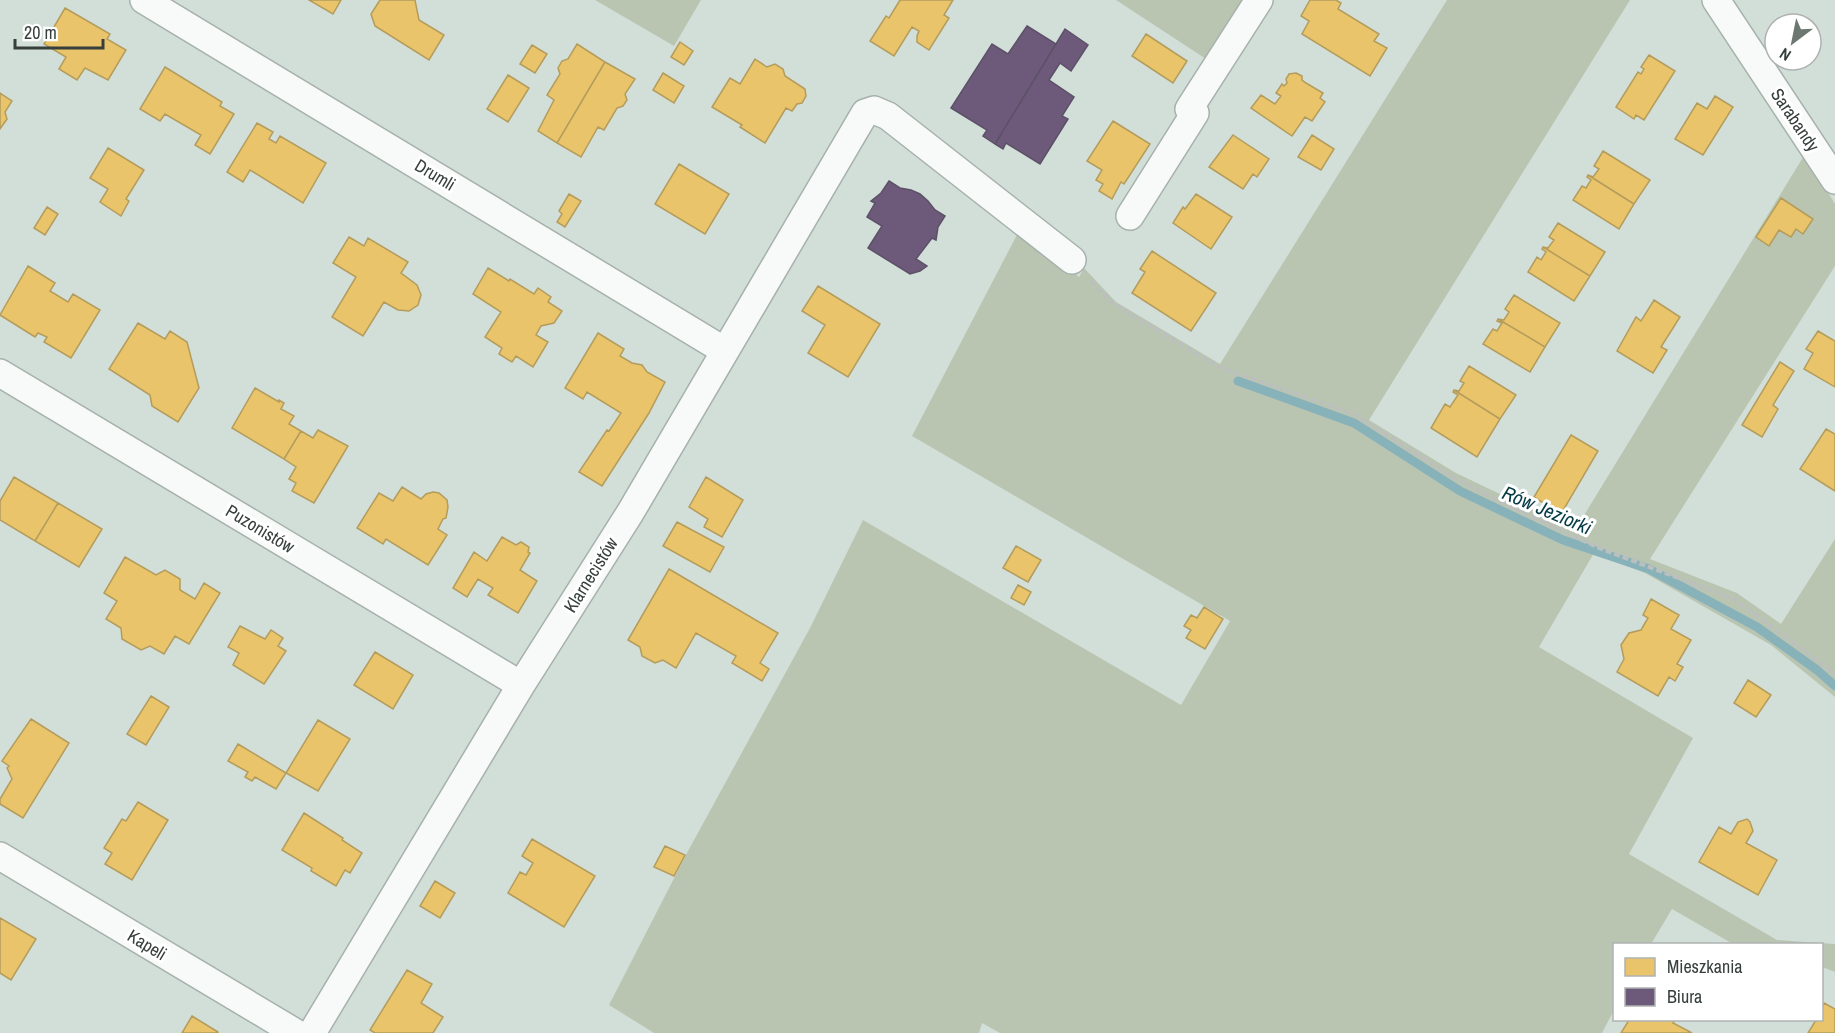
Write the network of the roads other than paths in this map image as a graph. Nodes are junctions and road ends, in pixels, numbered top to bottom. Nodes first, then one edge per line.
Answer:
1 (144, 0) edge
2 (1259, 0) edge
3 (1716, 0) edge
4 (1835, 180) edge
5 (1130, 216) dead end
6 (1072, 260) road end
7 (725, 351) junction
8 (0, 373) edge
9 (521, 686) junction
10 (0, 856) edge
11 (296, 1033) edge
12 (312, 1033) edge

1 - 7 street, Drumli
2 - 5 street
3 - 4 street, Sarabandy
6 - 7 street, Klarnecistów
7 - 9 street, Klarnecistów
8 - 9 street, Puzonistów
9 - 12 street, Klarnecistów
10 - 11 street, Kapeli

